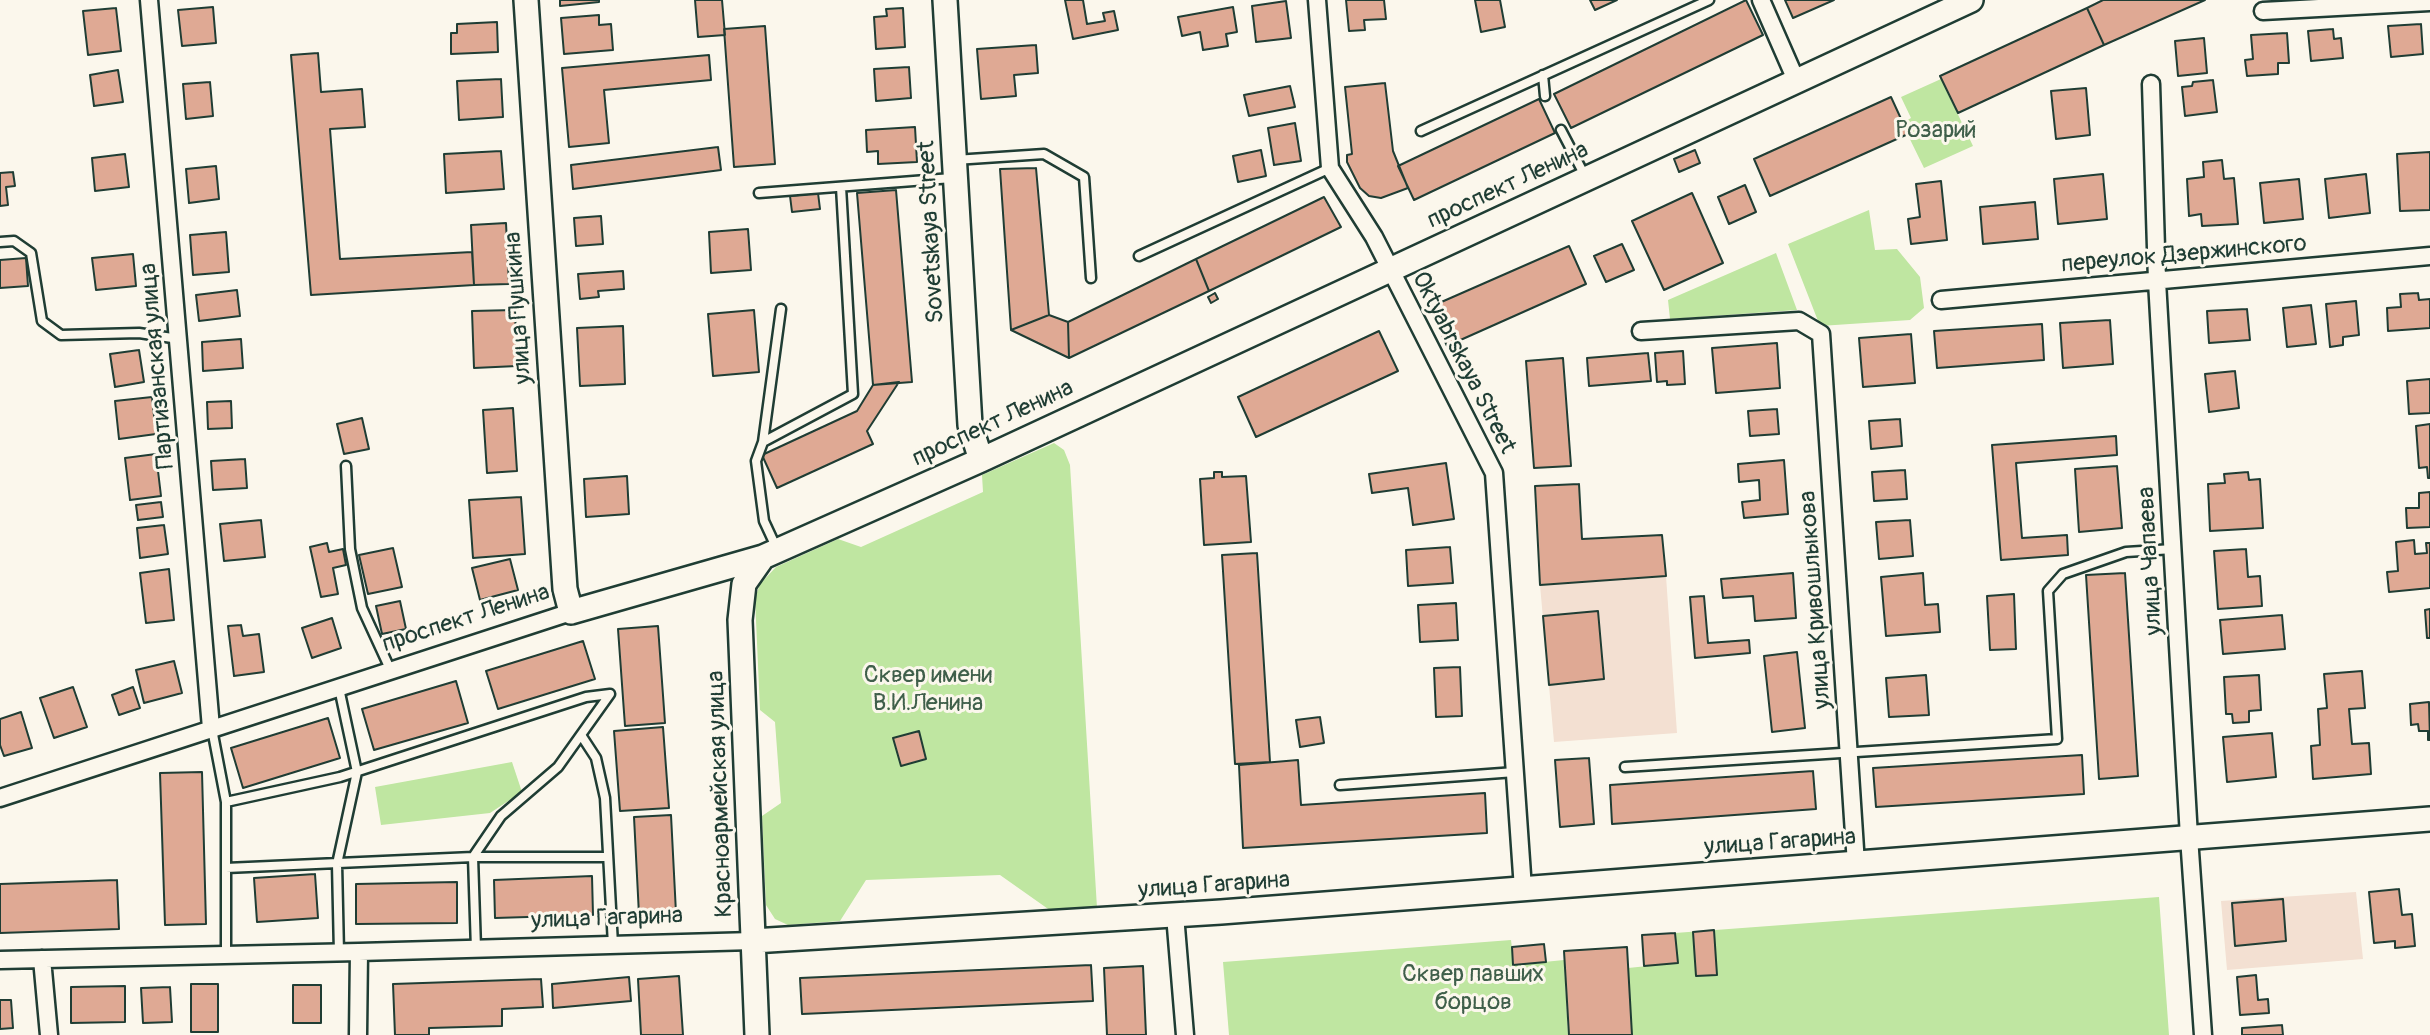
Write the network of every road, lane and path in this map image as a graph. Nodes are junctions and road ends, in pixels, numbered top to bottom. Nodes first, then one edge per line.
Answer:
1 (149, 0) edge
2 (526, 0) edge
3 (945, 0) edge
4 (1317, 0) edge
5 (1709, 0) edge
6 (1761, 0) edge
7 (1971, 0) edge
8 (2430, 2) edge
9 (2263, 11) dead end
10 (1543, 75) junction
11 (1797, 80) junction
12 (2151, 84) dead end
13 (1545, 96) dead end
14 (1562, 130) dead end
15 (1421, 131) dead end
16 (1330, 168) junction
17 (954, 169) junction
18 (1586, 179) junction
19 (841, 187) junction
20 (759, 193) dead end
21 (0, 242) edge
22 (1139, 256) dead end
23 (2430, 256) edge
24 (1389, 269) junction
25 (1091, 278) dead end
26 (2157, 281) junction
27 (1941, 300) dead end
28 (781, 309) dead end
29 (1641, 331) dead end
30 (179, 340) junction
31 (763, 442) junction
32 (981, 460) junction
33 (345, 466) dead end
34 (2173, 549) junction
35 (771, 554) junction
36 (571, 612) junction
37 (391, 671) junction
38 (339, 688) junction
39 (211, 728) junction
40 (580, 734) junction
41 (1849, 754) junction
42 (1625, 767) dead end
43 (357, 772) junction
44 (1515, 772) junction
45 (1340, 785) dead end
46 (0, 797) edge
47 (226, 802) junction
48 (2430, 819) edge
49 (2189, 837) junction
50 (473, 857) junction
51 (608, 857) junction
52 (337, 864) junction
53 (1857, 864) junction
54 (226, 868) junction
55 (1524, 889) junction
56 (1175, 915) junction
57 (753, 941) junction
58 (613, 945) junction
59 (476, 949) junction
60 (339, 953) junction
61 (359, 953) junction
62 (226, 955) junction
63 (42, 959) junction
64 (0, 960) edge
65 (49, 1035) edge
66 (358, 1035) edge
67 (757, 1035) edge
68 (1185, 1035) edge
69 (2203, 1035) edge

1 - 30 street, Партизанская улица
2 - 36 street, улица Пушкина
3 - 17 street, Sovetskaya Street
4 - 16 street, Oktyabrskaya Street
5 - 10 lane
6 - 11 street
7 - 11 street, проспект Ленина
8 - 9 street
10 - 13 lane
10 - 15 lane
11 - 18 street, проспект Ленина
12 - 26 street, улица Чапаева
14 - 18 lane
16 - 22 lane
16 - 24 street, Oktyabrskaya Street
17 - 19 lane
17 - 25 lane
17 - 32 street, Sovetskaya Street
18 - 24 street, проспект Ленина
19 - 20 lane
19 - 31 lane
21 - 30 lane
23 - 26 street, переулок Дзержинского
24 - 32 street, проспект Ленина
24 - 44 street, Oktyabrskaya Street
26 - 27 street, переулок Дзержинского
26 - 34 street, улица Чапаева
28 - 31 lane
29 - 41 street, улица Кривошлыкова
30 - 39 street, Партизанская улица
31 - 35 lane
32 - 35 street, проспект Ленина
33 - 37 lane
34 - 41 lane
34 - 49 street, улица Чапаева
35 - 36 street, проспект Ленина
35 - 57 street, Красноармейская улица
36 - 37 street, проспект Ленина
37 - 38 street, проспект Ленина
38 - 39 street, проспект Ленина
38 - 43 lane
39 - 46 street, проспект Ленина
39 - 47 lane
40 - 43 lane
40 - 50 lane
40 - 51 lane
41 - 42 lane
41 - 53 street, улица Кривошлыкова
43 - 47 lane
43 - 52 lane
44 - 45 lane
44 - 55 street, Oktyabrskaya Street
47 - 54 lane
48 - 49 street, улица Гагарина
49 - 53 street, улица Гагарина
49 - 69 street, улица Чапаева
50 - 51 lane
50 - 52 lane
50 - 59 lane
51 - 58 lane
52 - 54 lane
52 - 60 lane
53 - 55 street, улица Гагарина
54 - 62 lane
55 - 56 street, улица Гагарина
56 - 57 street, улица Гагарина
56 - 68 street
57 - 58 street, улица Гагарина
57 - 67 street, Красноармейская улица
58 - 59 street, улица Гагарина
59 - 61 street, улица Гагарина
60 - 61 street, улица Гагарина
60 - 62 street, улица Гагарина
61 - 66 street
62 - 63 street, улица Гагарина
63 - 64 street, улица Гагарина
63 - 65 street

